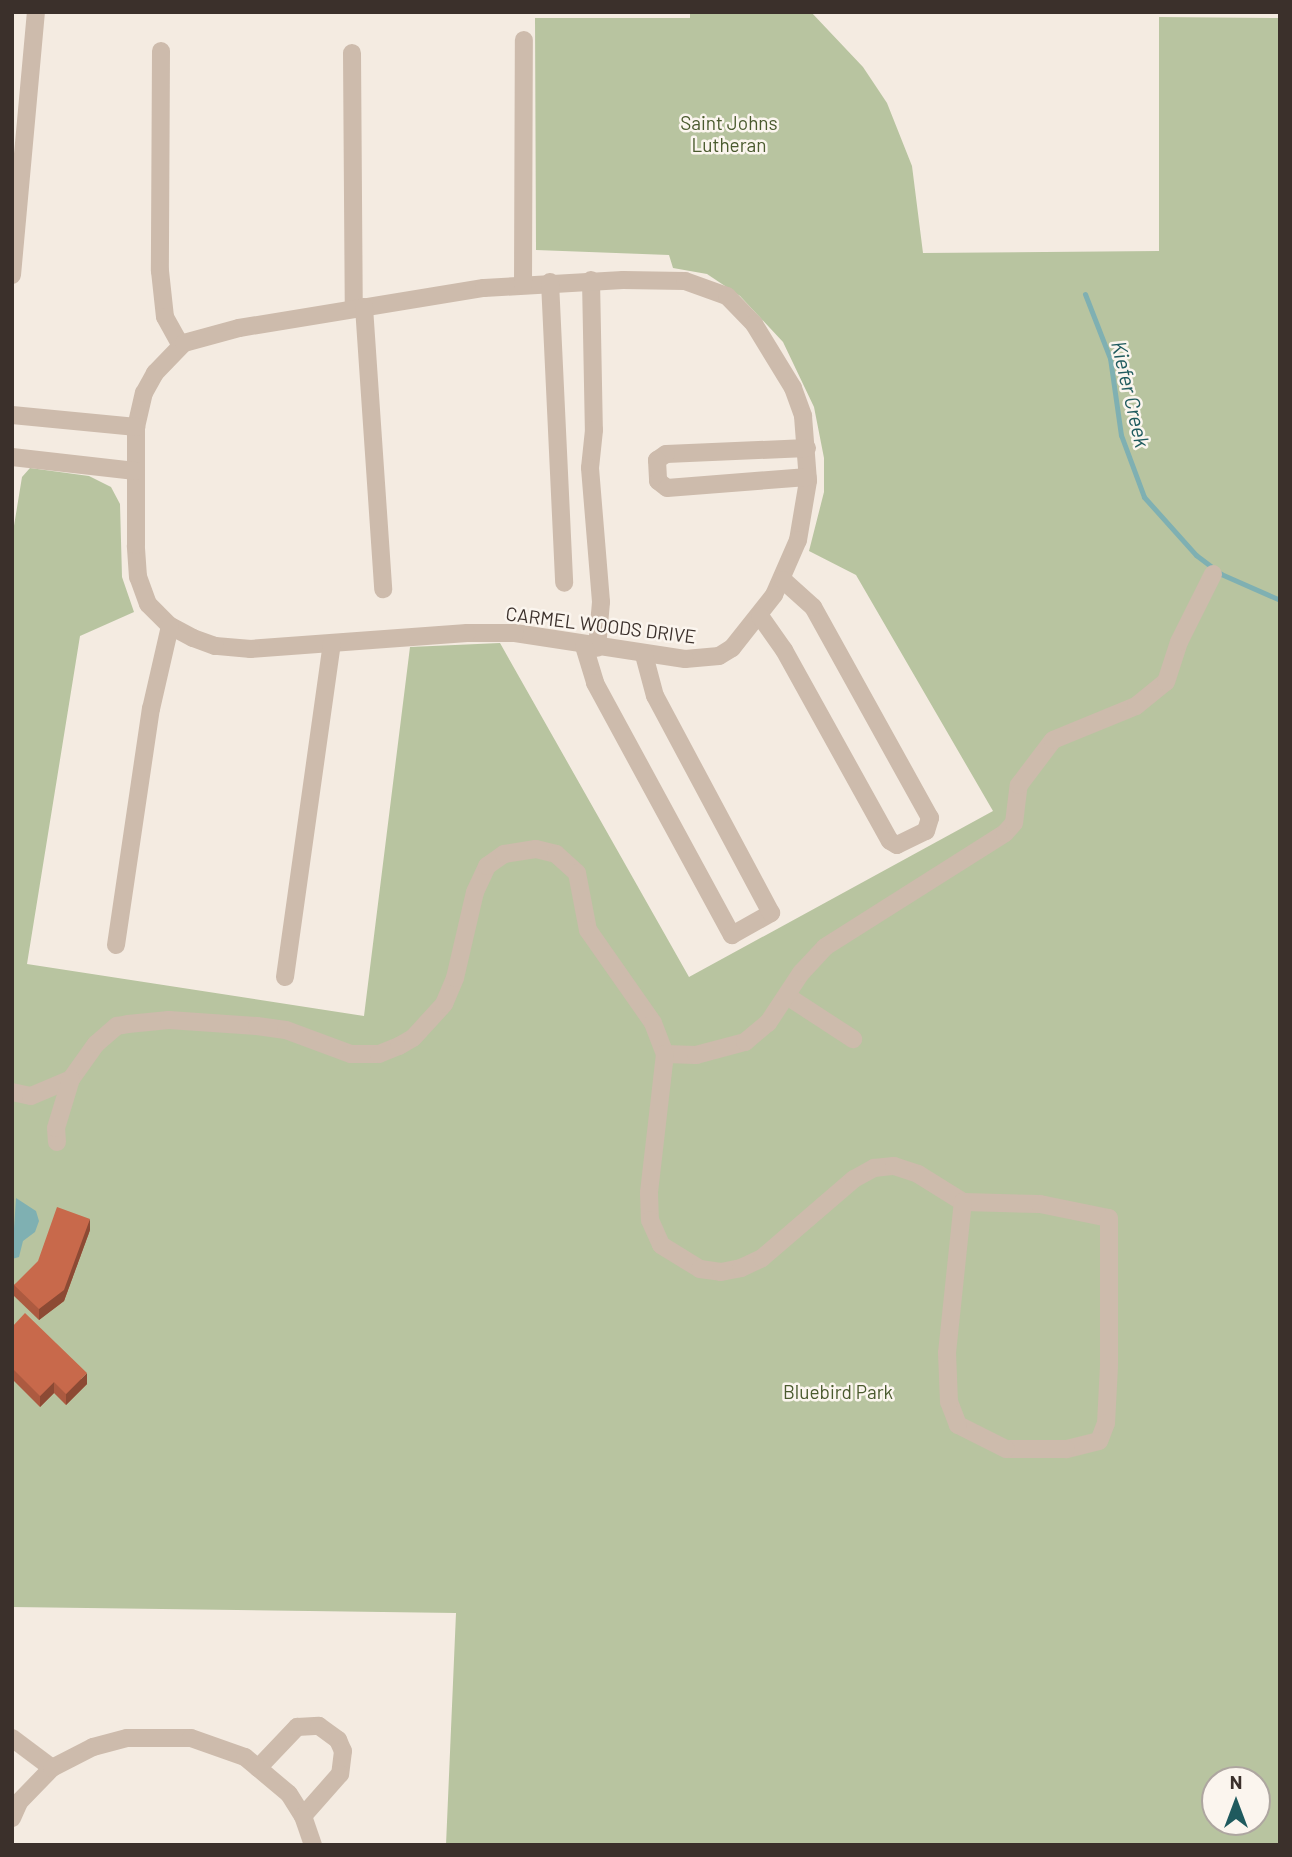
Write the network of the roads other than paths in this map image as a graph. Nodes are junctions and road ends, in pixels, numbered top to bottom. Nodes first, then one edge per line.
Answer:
1 (36, 12) edge
2 (524, 40) dead end
3 (161, 51) dead end
4 (352, 52) dead end
5 (14, 199) edge
6 (12, 275) edge
7 (591, 281) junction
8 (550, 282) junction
9 (523, 285) junction
10 (359, 308) junction
11 (181, 346) junction
12 (12, 415) edge
13 (136, 427) junction
14 (807, 448) junction
15 (12, 457) edge
16 (135, 471) junction
17 (808, 477) junction
18 (1213, 574) dead end
19 (783, 580) junction
20 (564, 583) dead end
21 (383, 589) dead end
22 (760, 616) junction
23 (170, 626) junction
24 (332, 643) junction
25 (591, 647) junction
26 (644, 655) junction
27 (116, 945) dead end
28 (285, 977) dead end
29 (787, 996) junction
30 (853, 1039) dead end
31 (666, 1054) junction
32 (71, 1079) junction
33 (12, 1092) edge
34 (57, 1142) dead end
35 (963, 1202) junction
36 (12, 1738) edge
37 (52, 1768) junction
38 (258, 1768) junction
39 (15, 1806) edge
40 (303, 1816) junction
41 (313, 1845) edge

1 - 5 street
2 - 9 street
3 - 11 street
4 - 10 street
5 - 6 street
7 - 8 street, CARMEL WOODS DRIVE
7 - 14 street, CARMEL WOODS DRIVE
7 - 25 street
8 - 9 street, CARMEL WOODS DRIVE
8 - 20 street
9 - 10 street, CARMEL WOODS DRIVE
10 - 11 street, CARMEL WOODS DRIVE
10 - 21 street
11 - 13 street, CARMEL WOODS DRIVE
12 - 13 street
13 - 16 street, CARMEL WOODS DRIVE
14 - 17 street, CARMEL WOODS DRIVE
14 - 17 street
15 - 16 street
16 - 23 street, CARMEL WOODS DRIVE
17 - 19 street, CARMEL WOODS DRIVE
18 - 29 street
19 - 22 street, CARMEL WOODS DRIVE
19 - 22 street
22 - 26 street, CARMEL WOODS DRIVE
23 - 24 street, CARMEL WOODS DRIVE
23 - 27 street
24 - 25 street, CARMEL WOODS DRIVE
24 - 28 street
25 - 26 street, CARMEL WOODS DRIVE
25 - 26 street
29 - 30 street
29 - 31 street
31 - 32 street
31 - 35 street
32 - 33 street
32 - 34 street
35 - 35 street
36 - 37 street
37 - 38 street
37 - 39 street
38 - 40 street
38 - 40 street
40 - 41 street

